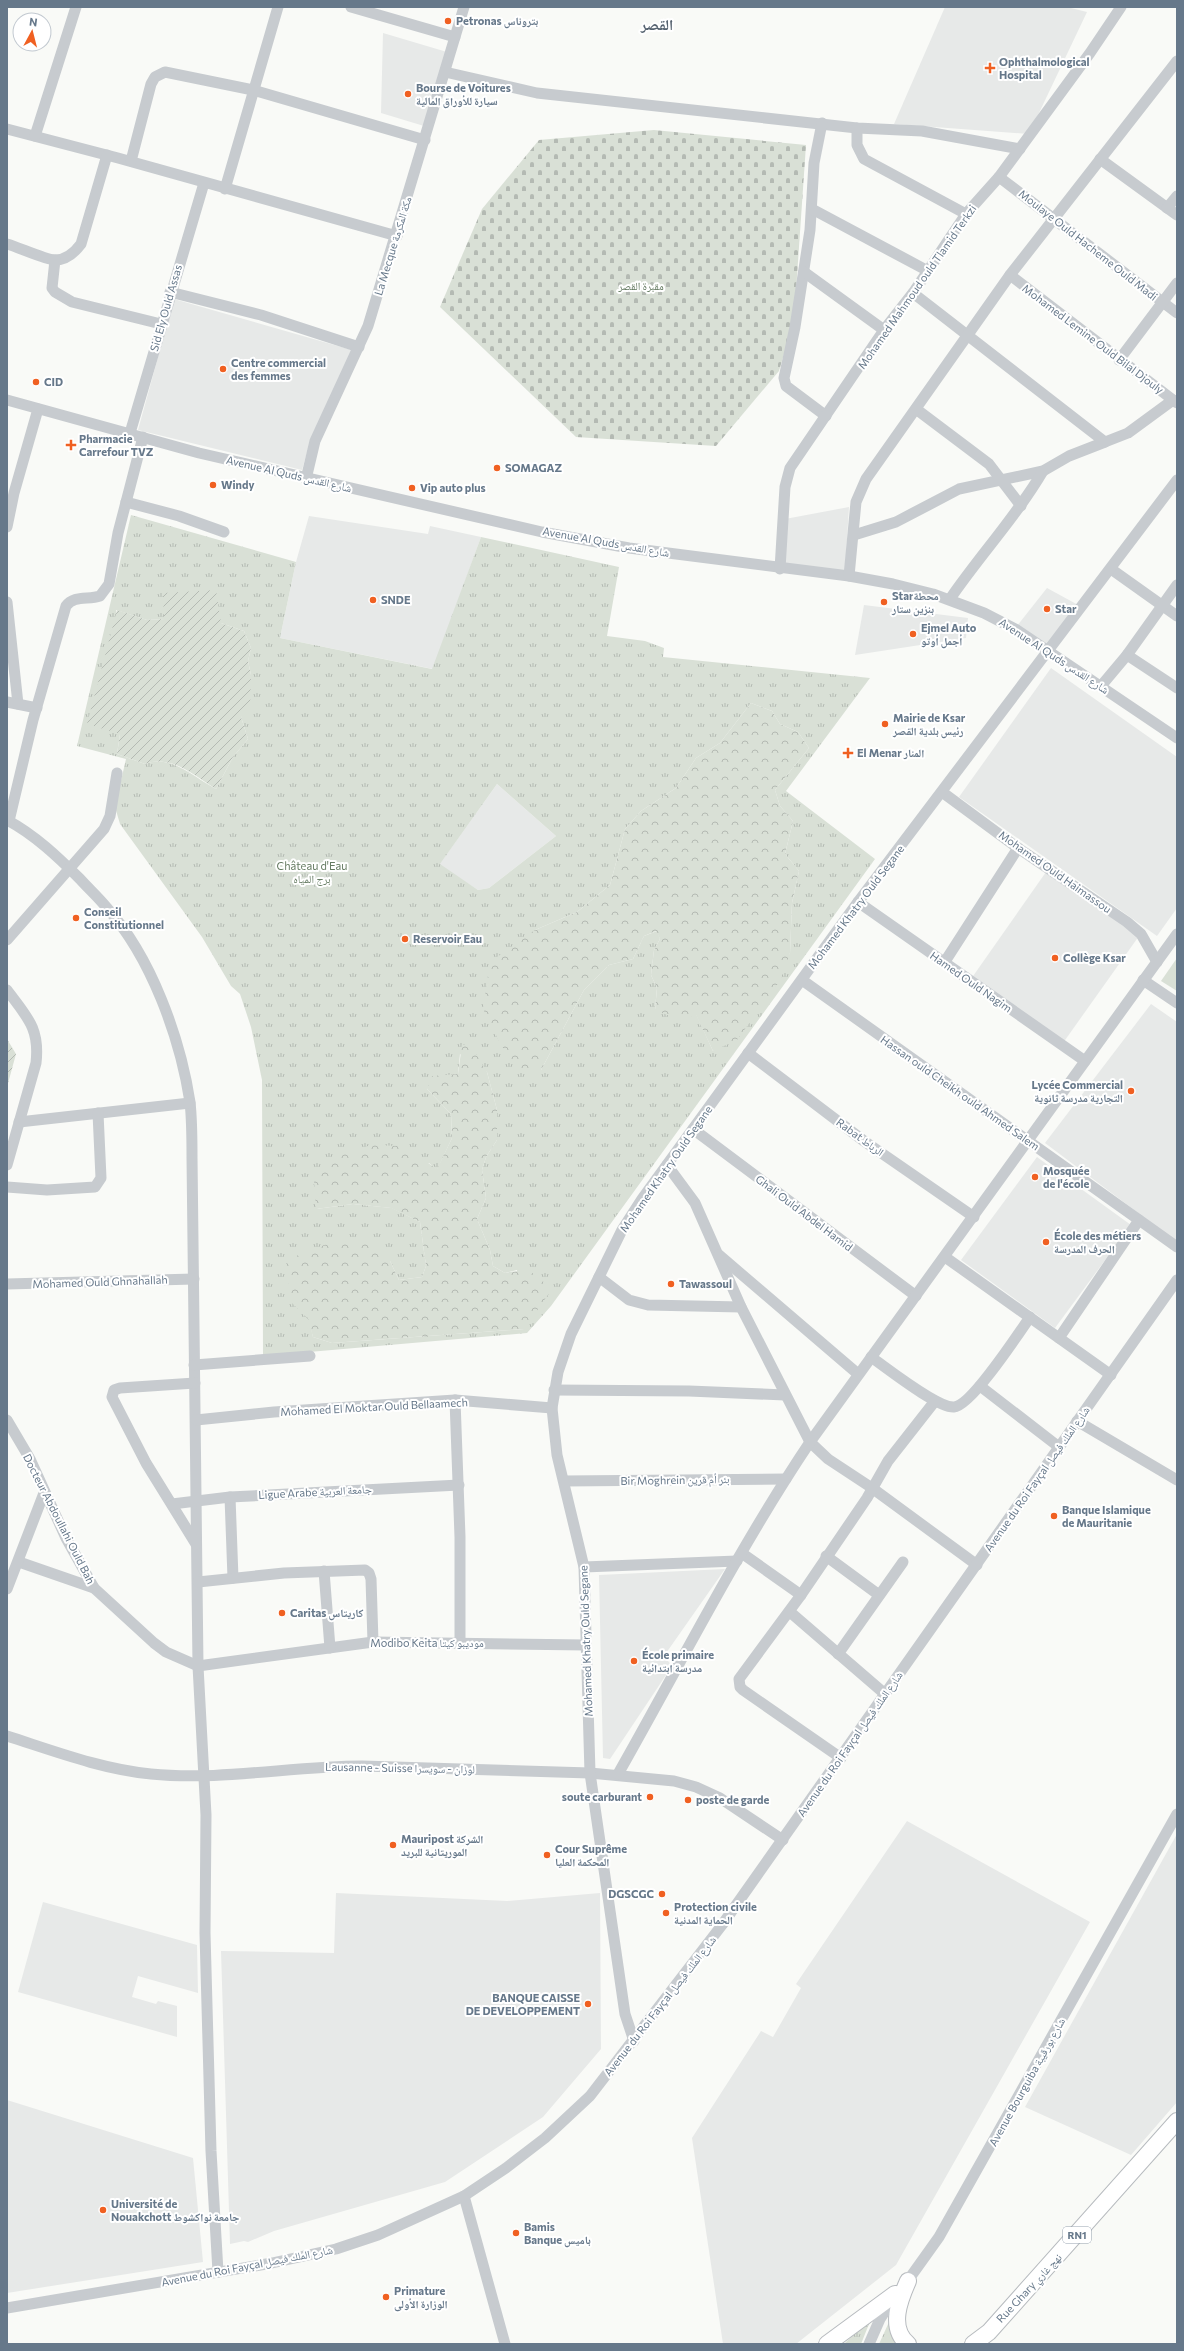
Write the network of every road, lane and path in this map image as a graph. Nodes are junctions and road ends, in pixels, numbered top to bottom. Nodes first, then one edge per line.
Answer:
1 (76, 7) edge
2 (278, 7) edge
3 (351, 7) edge
4 (464, 7) edge
5 (1122, 7) edge
6 (455, 37) junction
7 (1177, 60) edge
8 (445, 72) junction
9 (253, 90) junction
10 (822, 123) junction
11 (857, 128) junction
12 (7, 129) edge
13 (35, 136) junction
14 (425, 140) junction
15 (1020, 149) junction
16 (107, 155) junction
17 (1100, 159) junction
18 (130, 161) junction
19 (999, 176) junction
20 (204, 183) junction
21 (226, 189) junction
22 (1177, 196) edge
23 (1167, 208) junction
24 (812, 209) junction
25 (966, 214) junction
26 (1177, 215) edge
27 (1055, 218) junction
28 (397, 236) junction
29 (7, 244) edge
30 (55, 260) junction
31 (928, 271) junction
32 (804, 272) junction
33 (1010, 275) junction
34 (1177, 283) edge
35 (170, 292) junction
36 (913, 293) junction
37 (1162, 302) junction
38 (1177, 313) edge
39 (161, 324) junction
40 (884, 330) junction
41 (968, 336) junction
42 (359, 347) junction
43 (1119, 360) junction
44 (7, 400) edge
45 (1175, 401) edge
46 (916, 409) junction
47 (38, 410) junction
48 (826, 416) junction
49 (130, 433) junction
50 (143, 437) junction
51 (1105, 442) junction
52 (1043, 472) junction
53 (306, 479) junction
54 (1003, 480) junction
55 (1177, 480) edge
56 (126, 502) junction
57 (1022, 506) junction
58 (7, 523) edge
59 (7, 527) edge
60 (224, 532) dead end
61 (854, 535) junction
62 (780, 569) junction
63 (1111, 569) junction
64 (849, 576) junction
65 (1177, 585) edge
66 (950, 599) junction
67 (7, 602) edge
68 (1162, 605) junction
69 (1177, 616) edge
70 (1047, 650) junction
71 (1127, 655) junction
72 (1101, 686) junction
73 (1177, 688) edge
74 (7, 702) edge
75 (18, 704) junction
76 (37, 708) junction
77 (1176, 735) edge
78 (117, 773) dead end
79 (942, 792) junction
80 (8, 820) edge
81 (1018, 848) junction
82 (69, 868) junction
83 (858, 902) junction
84 (1177, 934) edge
85 (7, 940) edge
86 (1157, 962) junction
87 (944, 963) junction
88 (802, 980) junction
89 (1143, 980) junction
90 (7, 990) edge
91 (1177, 1003) edge
92 (748, 1054) junction
93 (1085, 1061) junction
94 (190, 1103) junction
95 (98, 1112) junction
96 (19, 1122) junction
97 (693, 1129) junction
98 (1026, 1141) junction
99 (7, 1165) edge
100 (666, 1165) junction
101 (7, 1187) edge
102 (974, 1217) junction
103 (1139, 1220) junction
104 (1177, 1247) edge
105 (717, 1253) junction
106 (944, 1258) junction
107 (599, 1277) junction
108 (194, 1279) junction
109 (1177, 1280) edge
110 (7, 1284) edge
111 (916, 1296) junction
112 (741, 1307) junction
113 (1030, 1317) junction
114 (1059, 1338) junction
115 (310, 1356) dead end
116 (871, 1357) junction
117 (194, 1364) junction
118 (858, 1374) junction
119 (1111, 1375) junction
120 (195, 1383) junction
121 (980, 1386) junction
122 (554, 1390) junction
123 (785, 1395) junction
124 (455, 1400) junction
125 (935, 1401) junction
126 (552, 1408) junction
127 (7, 1420) edge
128 (196, 1420) junction
129 (1077, 1421) junction
130 (810, 1442) junction
131 (1059, 1446) junction
132 (786, 1479) junction
133 (1177, 1480) edge
134 (564, 1481) junction
135 (459, 1485) junction
136 (872, 1488) junction
137 (44, 1493) junction
138 (230, 1497) junction
139 (196, 1501) junction
140 (172, 1504) junction
141 (196, 1544) junction
142 (826, 1556) junction
143 (740, 1558) junction
144 (19, 1562) junction
145 (903, 1562) dead end
146 (977, 1565) junction
147 (584, 1567) junction
148 (324, 1571) junction
149 (233, 1578) junction
150 (198, 1582) junction
151 (94, 1588) junction
152 (7, 1589) edge
153 (802, 1595) junction
154 (879, 1595) junction
155 (790, 1612) junction
156 (374, 1642) junction
157 (460, 1642) junction
158 (586, 1645) junction
159 (330, 1648) junction
160 (838, 1654) junction
161 (198, 1666) junction
162 (884, 1694) junction
163 (7, 1736) edge
164 (841, 1758) junction
165 (590, 1773) junction
166 (618, 1774) junction
167 (204, 1775) junction
168 (1177, 1814) edge
169 (783, 1840) junction
170 (634, 2041) junction
171 (1177, 2121) edge
172 (1177, 2137) edge
173 (464, 2196) junction
174 (218, 2272) junction
175 (908, 2281) junction
176 (895, 2294) junction
177 (7, 2308) edge
178 (505, 2344) edge
179 (827, 2344) edge
180 (869, 2344) edge
181 (908, 2344) edge
182 (973, 2344) edge
183 (990, 2344) edge

1 - 13 street
2 - 9 street
3 - 6 street
4 - 6 street, La Mecque مكة المكرمة
5 - 15 street, Mohamed Mahmoud ould Tlamid Terkzi
6 - 8 street, La Mecque مكة المكرمة
7 - 17 street
8 - 10 street
8 - 14 street, La Mecque مكة المكرمة
9 - 14 street
9 - 18 street
9 - 21 street
10 - 11 street
10 - 24 street
11 - 15 street
11 - 25 street
12 - 13 street
13 - 16 street
14 - 28 street, La Mecque مكة المكرمة
15 - 19 street, Mohamed Mahmoud ould Tlamid Terkzi
16 - 18 street
16 - 30 street
17 - 23 street
17 - 27 street
18 - 20 street
19 - 25 street, Mohamed Mahmoud ould Tlamid Terkzi
19 - 27 street, Moulaye Ould Hacheme Ould Madi
20 - 21 street
20 - 35 street, Sid Ely Ould Assas
21 - 28 street
22 - 23 street
23 - 26 street
24 - 31 street
24 - 32 street
25 - 31 street, Mohamed Mahmoud ould Tlamid Terkzi
27 - 33 street
27 - 37 street, Moulaye Ould Hacheme Ould Madi
28 - 42 street, La Mecque مكة المكرمة
29 - 30 street
30 - 39 street
31 - 36 street, Mohamed Mahmoud ould Tlamid Terkzi
32 - 40 street
32 - 48 street
33 - 41 street
33 - 43 street, Mohamed Lemine Ould Bilal Djouly
34 - 37 street
35 - 39 street, Sid Ely Ould Assas
35 - 42 street
36 - 40 street, Mohamed Mahmoud ould Tlamid Terkzi
36 - 41 street
37 - 38 street, Moulaye Ould Hacheme Ould Madi
37 - 43 street
39 - 49 street, Sid Ely Ould Assas
40 - 48 street, Mohamed Mahmoud ould Tlamid Terkzi
41 - 46 street
41 - 51 street
42 - 53 street, La Mecque مكة المكرمة
43 - 45 street, Mohamed Lemine Ould Bilal Djouly
44 - 47 street, Avenue Al Quds شارع القدس
45 - 51 street
46 - 54 street
46 - 61 street
47 - 49 street, Avenue Al Quds شارع القدس
47 - 58 street
48 - 62 street, Mohamed Mahmoud ould Tlamid Terkzi
49 - 50 street, Avenue Al Quds شارع القدس
50 - 53 street, Avenue Al Quds شارع القدس
50 - 56 street
51 - 52 street
52 - 54 street
52 - 57 street
53 - 62 street, Avenue Al Quds شارع القدس
54 - 57 street
54 - 61 street
55 - 63 street, Mohamed Khatry Ould Segane
56 - 60 street
56 - 76 street
57 - 66 street
58 - 59 street
61 - 64 street
62 - 64 street, Avenue Al Quds شارع القدس
63 - 68 street
63 - 70 street, Mohamed Khatry Ould Segane
64 - 66 street, Avenue Al Quds شارع القدس
65 - 68 street
66 - 70 street, Avenue Al Quds شارع القدس
67 - 75 street
68 - 69 street
68 - 71 street
70 - 72 street, Avenue Al Quds شارع القدس
70 - 79 street, Mohamed Khatry Ould Segane
71 - 72 street
71 - 73 street
72 - 77 street, Avenue Al Quds شارع القدس
74 - 75 street
75 - 76 street
76 - 80 street
78 - 82 street
79 - 81 street, Mohamed Ould Haimassou
79 - 83 street, Mohamed Khatry Ould Segane
80 - 82 street
81 - 86 street, Mohamed Ould Haimassou
81 - 87 street
82 - 85 street
82 - 94 street
83 - 87 street, Hamed Ould Nagim
83 - 88 street, Mohamed Khatry Ould Segane
84 - 86 street
86 - 89 street
87 - 93 street, Hamed Ould Nagim
88 - 92 street, Mohamed Khatry Ould Segane
88 - 98 street, Hassan ould Cheikh ould Ahmed Salem
89 - 91 street
89 - 93 street
90 - 96 street
92 - 97 street, Mohamed Khatry Ould Segane
92 - 102 street, Rabat الرباط
93 - 98 street
94 - 95 street
94 - 108 street
95 - 96 street
95 - 101 street
96 - 99 street
97 - 100 street, Mohamed Khatry Ould Segane
97 - 111 street, Ghali Ould Abdel Hamid
98 - 102 street
98 - 103 street, Hassan ould Cheikh ould Ahmed Salem
100 - 105 street
100 - 107 street, Mohamed Khatry Ould Segane
102 - 106 street
103 - 104 street, Hassan ould Cheikh ould Ahmed Salem
103 - 114 street
105 - 112 street
105 - 118 street
106 - 111 street
106 - 113 street
107 - 112 street
107 - 122 street, Mohamed Khatry Ould Segane
108 - 110 street, Mohamed Ould Ghnahallah
108 - 117 street
109 - 119 street, Avenue du Roi Fayçal شارع الملك فيصل
111 - 116 street
112 - 123 street
113 - 114 street
113 - 121 street
114 - 119 street
115 - 117 street
116 - 118 street
116 - 125 street
117 - 120 street
118 - 130 street
119 - 129 street, Avenue du Roi Fayçal شارع الملك فيصل
120 - 128 street
120 - 140 street
121 - 125 street
121 - 131 street
122 - 123 street
122 - 126 street, Mohamed Khatry Ould Segane
123 - 130 street
124 - 126 street, Mohamed El Moktar Ould Bellaamech
124 - 128 street, Mohamed El Moktar Ould Bellaamech
124 - 135 street
125 - 136 street
126 - 134 street, Mohamed Khatry Ould Segane
127 - 137 street, Docteur Abdoullahi Ould Bah
128 - 139 street
129 - 131 street, Avenue du Roi Fayçal شارع الملك فيصل
129 - 133 street
130 - 132 street
130 - 136 street
131 - 146 street, Avenue du Roi Fayçal شارع الملك فيصل
132 - 134 street, Bir Moghrein بئر أم قرين
132 - 143 street
134 - 147 street, Mohamed Khatry Ould Segane
135 - 138 street, Ligue Arabe جامعة العربية
135 - 157 street
136 - 142 street
136 - 146 street
137 - 144 street
137 - 151 street, Docteur Abdoullahi Ould Bah
138 - 139 street, Ligue Arabe جامعة العربية
138 - 149 street
139 - 140 street, Ligue Arabe جامعة العربية
139 - 141 street
140 - 141 street
141 - 150 street
142 - 153 street
142 - 154 street
143 - 147 street
143 - 153 street
143 - 166 street
144 - 151 street
144 - 152 street
145 - 154 street
146 - 162 street, Avenue du Roi Fayçal شارع الملك فيصل
147 - 158 street, Mohamed Khatry Ould Segane
148 - 149 street
148 - 156 street
148 - 159 street
149 - 150 street
150 - 161 street
151 - 161 street, Docteur Abdoullahi Ould Bah
153 - 155 street
154 - 160 street
155 - 160 street
155 - 164 street
156 - 157 street, Modibo Keita موديبو كيتا
156 - 159 street, Modibo Keita موديبو كيتا
157 - 158 street, Modibo Keita موديبو كيتا
158 - 165 street, Mohamed Khatry Ould Segane
159 - 161 street, Modibo Keita موديبو كيتا
160 - 162 street
161 - 167 street
162 - 164 street, Avenue du Roi Fayçal شارع الملك فيصل
163 - 167 street, Lausanne - Suisse لوزان - سويسرا
164 - 169 street, Avenue du Roi Fayçal شارع الملك فيصل
165 - 166 street, Lausanne - Suisse لوزان - سويسرا
165 - 167 street, Lausanne - Suisse لوزان - سويسرا
165 - 170 street, Mohamed Khatry Ould Segane
166 - 169 street, Lausanne - Suisse لوزان - سويسرا
167 - 174 street
168 - 175 street, Avenue Bourguiba شارع بورقيبة
169 - 170 street, Avenue du Roi Fayçal شارع الملك فيصل
170 - 173 street, Avenue du Roi Fayçal شارع الملك فيصل
171 - 182 highway, Rue Ghary نهج غاري / RN1
172 - 183 highway, Rue Ghary نهج غاري / RN1
173 - 174 street, Avenue du Roi Fayçal شارع الملك فيصل
173 - 178 street
174 - 177 street, Avenue du Roi Fayçal شارع الملك فيصل
175 - 176 street, Avenue Bourguiba شارع بورقيبة
175 - 181 highway
176 - 179 highway
176 - 180 street, Avenue Bourguiba شارع بورقيبة

